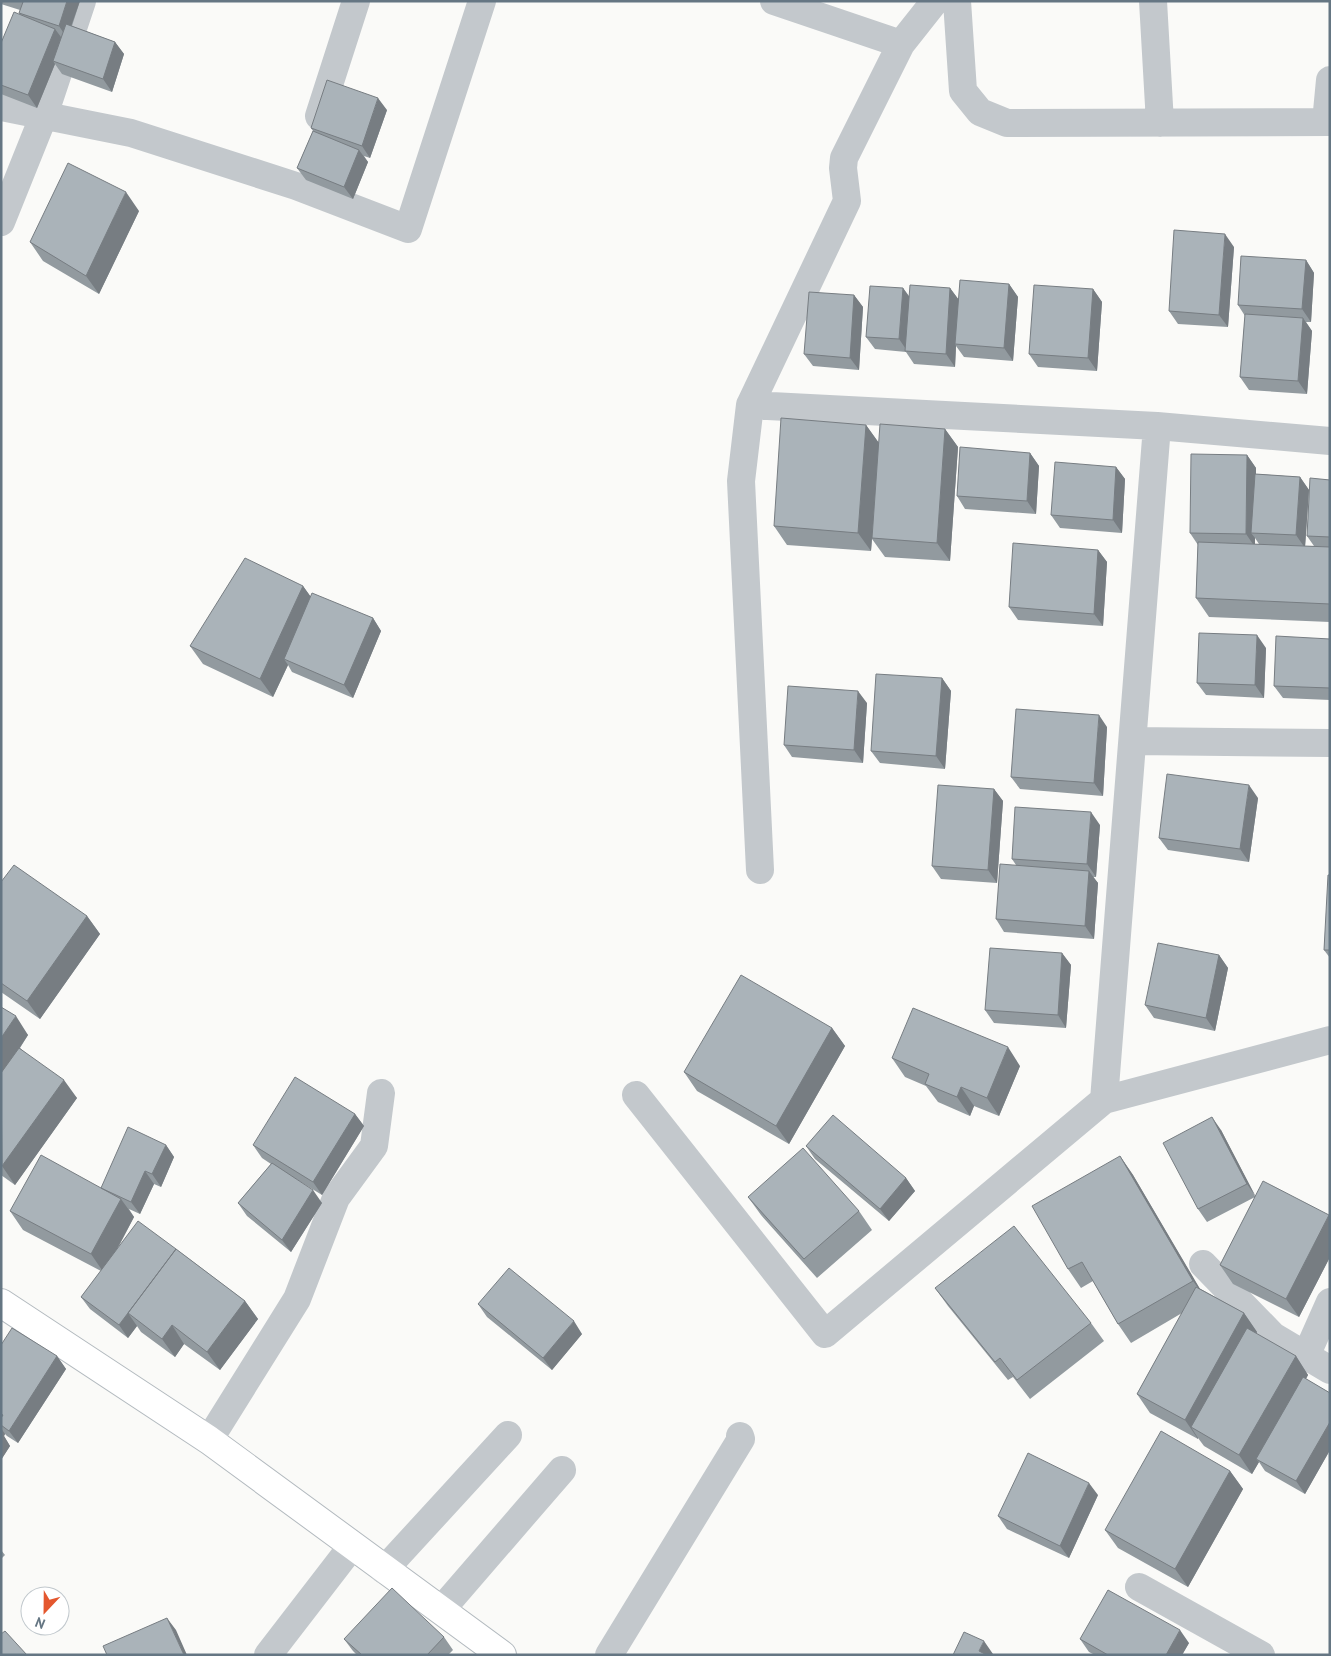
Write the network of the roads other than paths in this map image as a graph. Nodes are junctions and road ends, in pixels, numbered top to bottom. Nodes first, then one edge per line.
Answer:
1 (82, 1) edge
2 (356, 1) edge
3 (482, 1) edge
4 (774, 1) edge
5 (935, 1) edge
6 (957, 1) edge
7 (1153, 1) edge
8 (901, 44) junction
9 (1330, 80) edge
10 (1, 107) edge
11 (44, 115) junction
12 (1328, 122) edge
13 (1160, 123) junction
14 (296, 186) junction
15 (1, 222) edge
16 (750, 405) junction
17 (1157, 426) junction
18 (1330, 441) edge
19 (1134, 741) junction
20 (1330, 743) edge
21 (760, 870) dead end
22 (1330, 1040) edge
23 (380, 1093) dead end
24 (636, 1095) dead end
25 (1104, 1100) junction
26 (1203, 1264) dead end
27 (1, 1302) edge
28 (1330, 1302) edge
29 (1306, 1356) junction
30 (1330, 1370) edge
31 (508, 1435) dead end
32 (740, 1436) dead end
33 (209, 1440) junction
34 (562, 1470) dead end
35 (352, 1546) junction
36 (384, 1570) junction
37 (1139, 1586) dead end
38 (441, 1610) junction
39 (268, 1655) edge
40 (502, 1655) edge
41 (609, 1655) edge
42 (1261, 1655) edge

1 - 11 street
2 - 14 street
3 - 14 street
4 - 8 street
5 - 8 street
6 - 13 street
7 - 13 street
8 - 16 street
9 - 12 street
10 - 11 street
11 - 14 street
11 - 15 street
12 - 13 street
16 - 17 street
16 - 21 street
17 - 18 street
17 - 19 street
19 - 20 street
19 - 25 street
22 - 25 street
23 - 33 street
24 - 25 street
26 - 29 street
27 - 33 street
28 - 29 street
29 - 30 street
31 - 36 street
32 - 41 street
33 - 35 street
34 - 38 street
35 - 36 street
35 - 39 street
36 - 38 street
37 - 42 street
38 - 40 street

